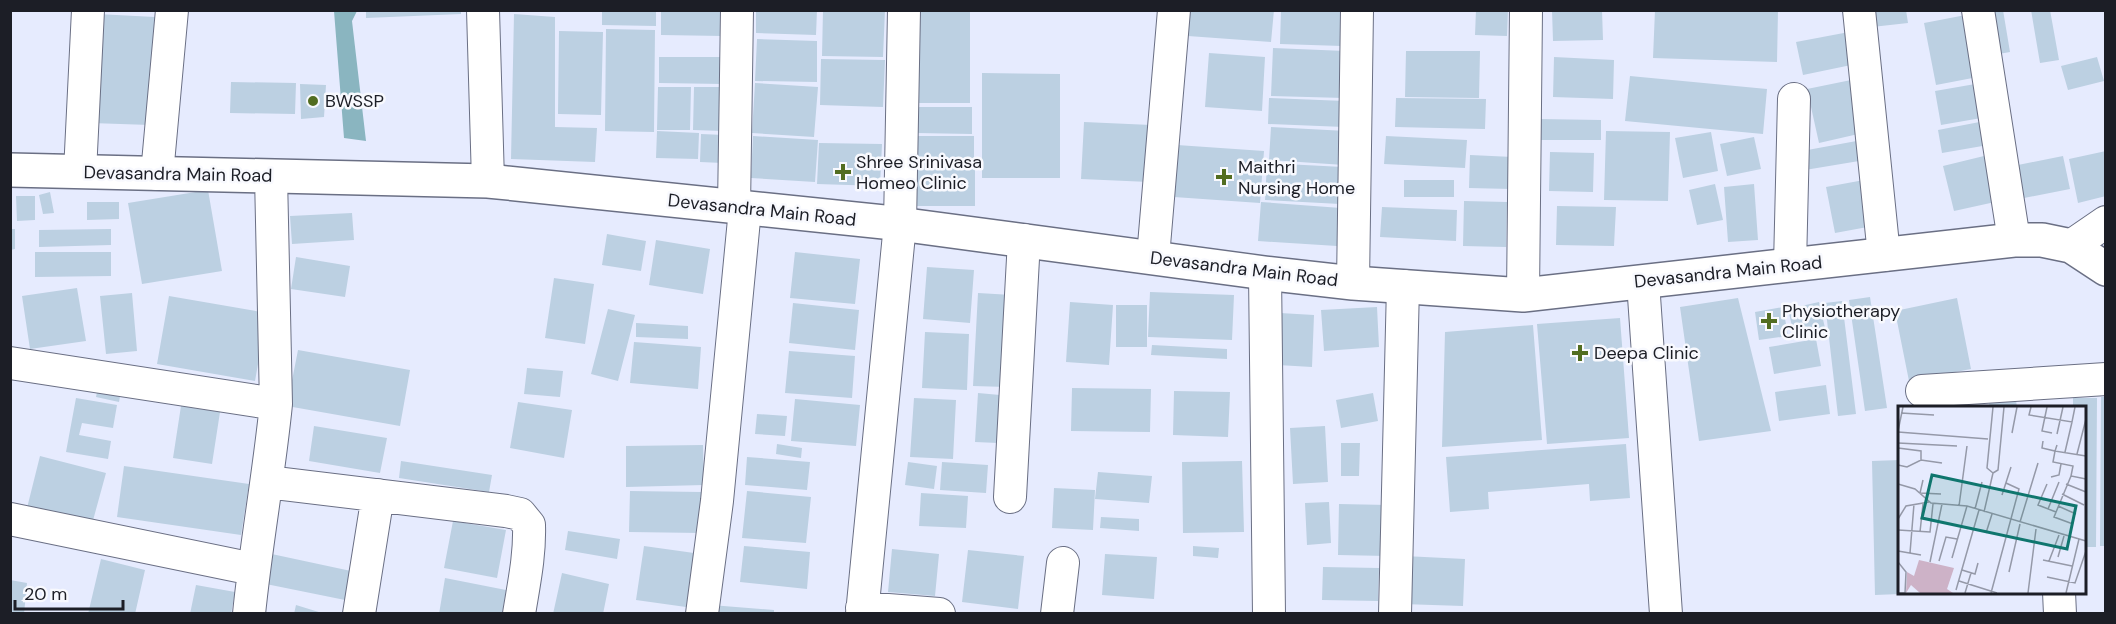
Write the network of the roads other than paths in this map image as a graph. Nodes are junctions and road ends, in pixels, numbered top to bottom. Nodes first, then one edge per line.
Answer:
1 (88, 10) edge
2 (172, 10) edge
3 (483, 10) edge
4 (737, 10) edge
5 (904, 10) edge
6 (1174, 10) edge
7 (1358, 10) edge
8 (1526, 10) edge
9 (1859, 10) edge
10 (1978, 10) edge
11 (1794, 99) dead end
12 (10, 170) edge
13 (80, 172) junction
14 (158, 174) junction
15 (271, 176) junction
16 (488, 181) junction
17 (739, 208) junction
18 (2106, 222) edge
19 (900, 224) junction
20 (1024, 240) junction
21 (2014, 240) junction
22 (2072, 246) junction
23 (1884, 255) junction
24 (1153, 258) junction
25 (1790, 265) junction
26 (2106, 269) edge
27 (1265, 273) junction
28 (1643, 282) junction
29 (1353, 283) junction
30 (1403, 286) junction
31 (1523, 295) junction
32 (10, 363) edge
33 (2106, 379) edge
34 (1922, 391) dead end
35 (276, 405) junction
36 (267, 482) junction
37 (378, 495) junction
38 (1010, 497) dead end
39 (10, 519) edge
40 (1063, 563) dead end
41 (254, 569) junction
42 (2059, 594) edge
43 (862, 611) edge
44 (249, 614) edge
45 (359, 614) edge
46 (519, 614) edge
47 (702, 614) edge
48 (939, 614) edge
49 (1057, 614) edge
50 (1269, 614) edge
51 (1395, 614) edge
52 (1666, 614) edge
53 (2060, 614) edge

1 - 13 street
2 - 14 street
3 - 16 street
4 - 17 street
5 - 19 street
6 - 24 street
7 - 29 street
8 - 31 street
9 - 23 street
10 - 21 street
11 - 25 street
12 - 13 main road, Devasandra Main Road
13 - 14 main road, Devasandra Main Road
14 - 15 main road, Devasandra Main Road
15 - 16 main road, Devasandra Main Road
15 - 35 street
16 - 17 main road, Devasandra Main Road
17 - 19 main road, Devasandra Main Road
17 - 47 street
18 - 22 street
19 - 20 main road, Devasandra Main Road
19 - 43 street
20 - 24 main road, Devasandra Main Road
20 - 38 street
21 - 22 main road, Devasandra Main Road
21 - 23 main road, Devasandra Main Road
22 - 26 main road, Devasandra Main Road
23 - 25 main road, Devasandra Main Road
24 - 27 main road, Devasandra Main Road
25 - 28 main road, Devasandra Main Road
27 - 29 main road, Devasandra Main Road
27 - 50 street
28 - 31 main road, Devasandra Main Road
28 - 52 street
29 - 30 main road, Devasandra Main Road
30 - 31 main road, Devasandra Main Road
30 - 51 street
32 - 35 street
33 - 34 street
35 - 36 street
36 - 37 street
36 - 41 street
37 - 45 street
37 - 46 street
39 - 41 street
40 - 49 street
41 - 44 street
42 - 53 street
43 - 48 street

